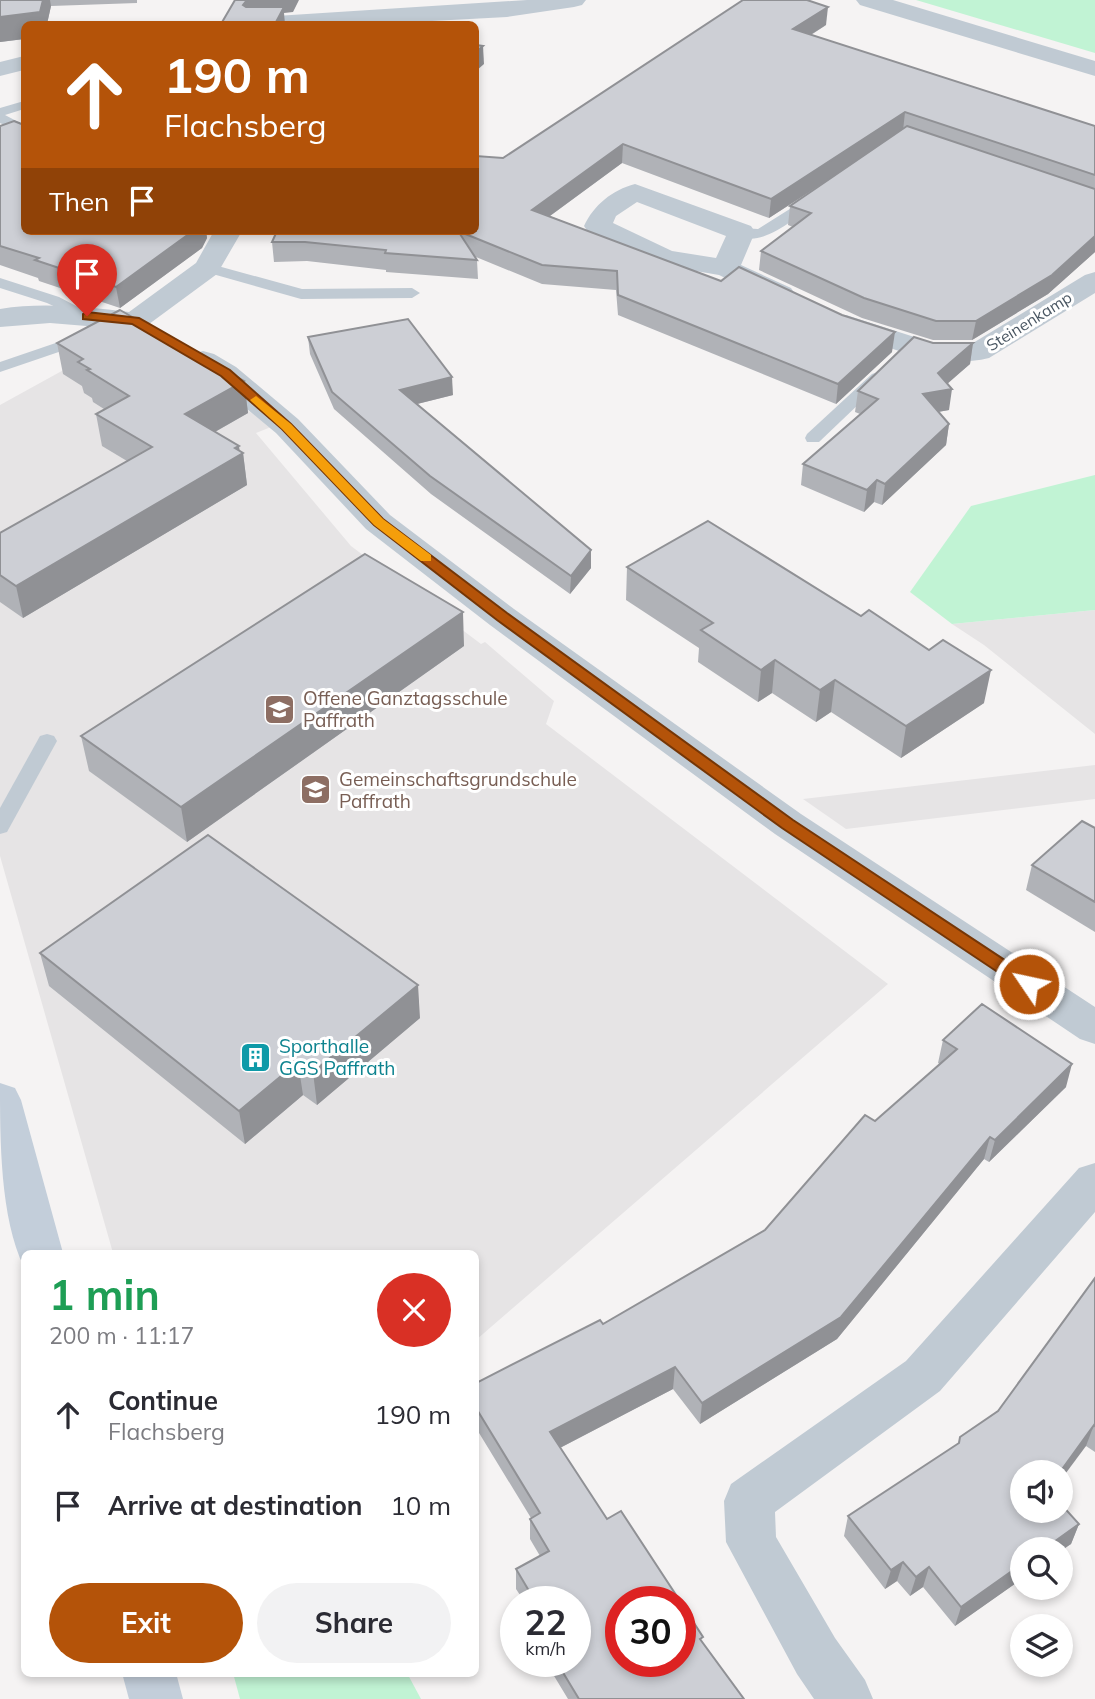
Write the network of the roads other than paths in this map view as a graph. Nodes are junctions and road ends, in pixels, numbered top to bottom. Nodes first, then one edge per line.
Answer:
1 (574, 0) edge
2 (867, 0) edge
3 (373, 20) edge
4 (345, 21) edge
5 (21, 64) edge
6 (0, 69) edge
7 (1095, 69) edge
8 (21, 107) edge
9 (0, 112) edge
10 (0, 118) edge
11 (21, 128) edge
12 (21, 132) edge
13 (12, 136) edge
14 (826, 189) edge
15 (741, 232) junction
16 (226, 235) edge
17 (207, 268) junction
18 (726, 268) junction
19 (1095, 281) edge
20 (0, 283) edge
21 (412, 293) dead end
22 (94, 317) junction
23 (0, 318) edge
24 (135, 321) junction
25 (900, 357) junction
26 (0, 367) edge
27 (813, 438) dead end
28 (47, 741) dead end
29 (0, 827) edge
30 (1095, 1028) edge
31 (0, 1100) edge
32 (1095, 1181) edge
33 (39, 1250) edge
34 (150, 1677) edge
35 (156, 1699) edge
36 (846, 1699) edge

1 - 3 street
2 - 7 street
3 - 4 street
5 - 6 street
8 - 9 lane
10 - 11 lane
12 - 13 lane
14 - 15 lane
15 - 18 street
15 - 18 street, Steinenkamp
16 - 17 street
17 - 21 lane
17 - 24 street
18 - 25 street, Steinenkamp
19 - 25 street, Steinenkamp
20 - 22 lane
22 - 23 street
22 - 24 street
22 - 26 lane
24 - 30 street
25 - 27 lane
28 - 29 lane
31 - 33 main road
32 - 36 street
34 - 35 main road

